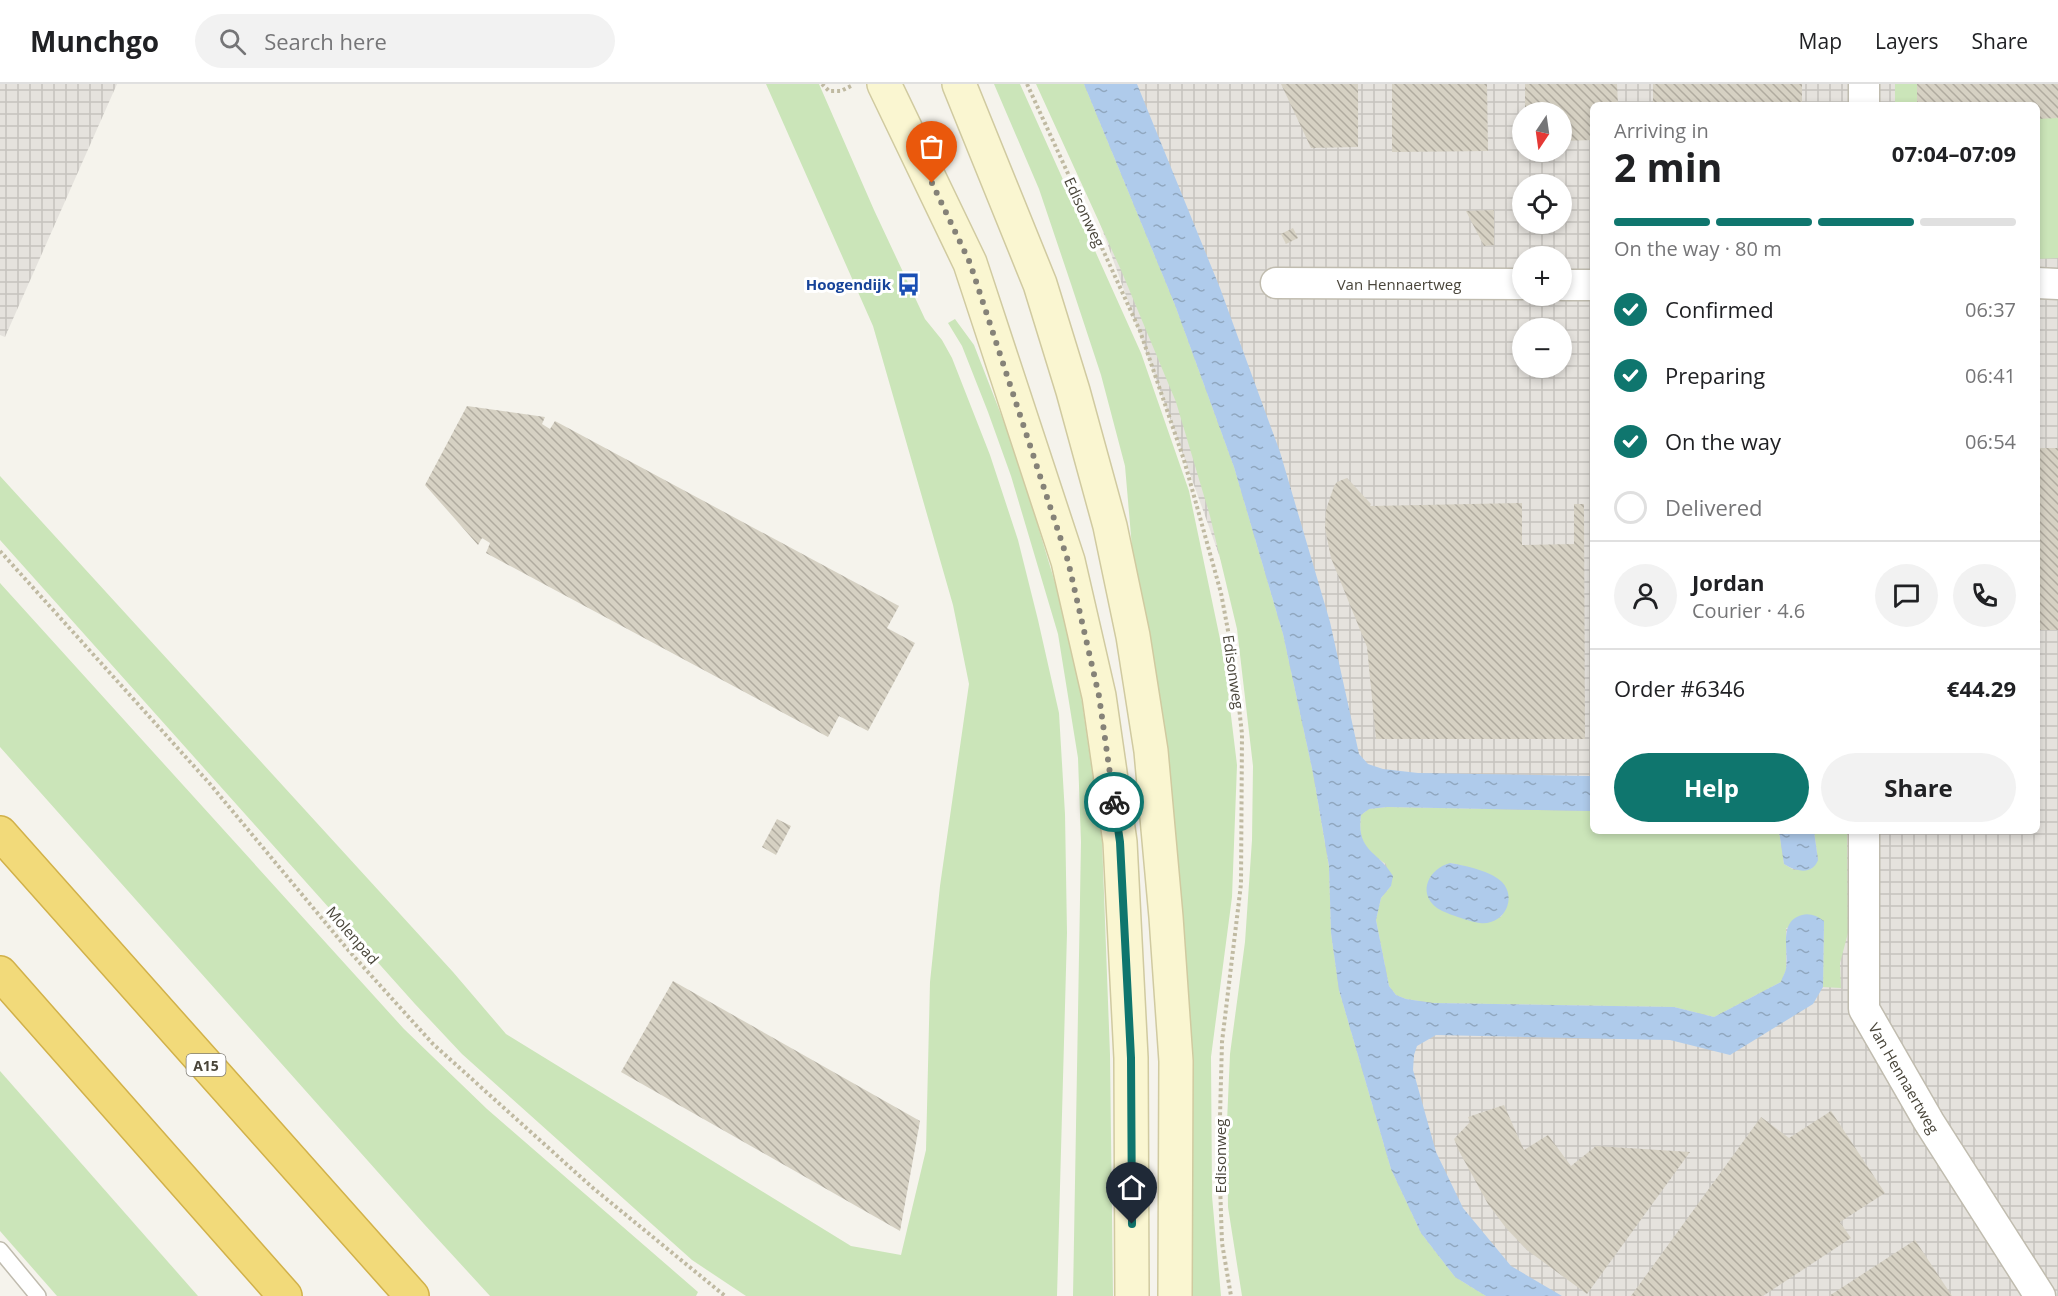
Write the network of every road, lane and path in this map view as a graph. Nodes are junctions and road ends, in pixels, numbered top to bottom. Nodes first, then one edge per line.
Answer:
1 (822, 84) edge
2 (855, 84) edge
3 (884, 84) edge
4 (959, 84) edge
5 (1027, 84) edge
6 (1864, 84) edge
7 (1864, 102) edge
8 (1276, 283) dead end
9 (2040, 283) edge
10 (2058, 284) edge
11 (1512, 285) edge
12 (1572, 285) edge
13 (1590, 285) edge
14 (0, 551) edge
15 (0, 833) edge
16 (1864, 834) edge
17 (0, 973) edge
18 (0, 1250) edge
19 (38, 1296) edge
20 (285, 1296) edge
21 (412, 1296) edge
22 (725, 1296) edge
23 (1132, 1296) edge
24 (1175, 1296) edge
25 (1231, 1296) edge
26 (2040, 1296) edge

1 - 2 path
3 - 23 main road
4 - 24 main road
5 - 25 path, Edisonweg
6 - 7 street
8 - 11 street, Van Hennaertweg
9 - 10 street
12 - 13 street
14 - 22 path, Molenpad
15 - 21 highway, A15
16 - 26 street, Van Hennaertweg
17 - 20 highway
18 - 19 lane

